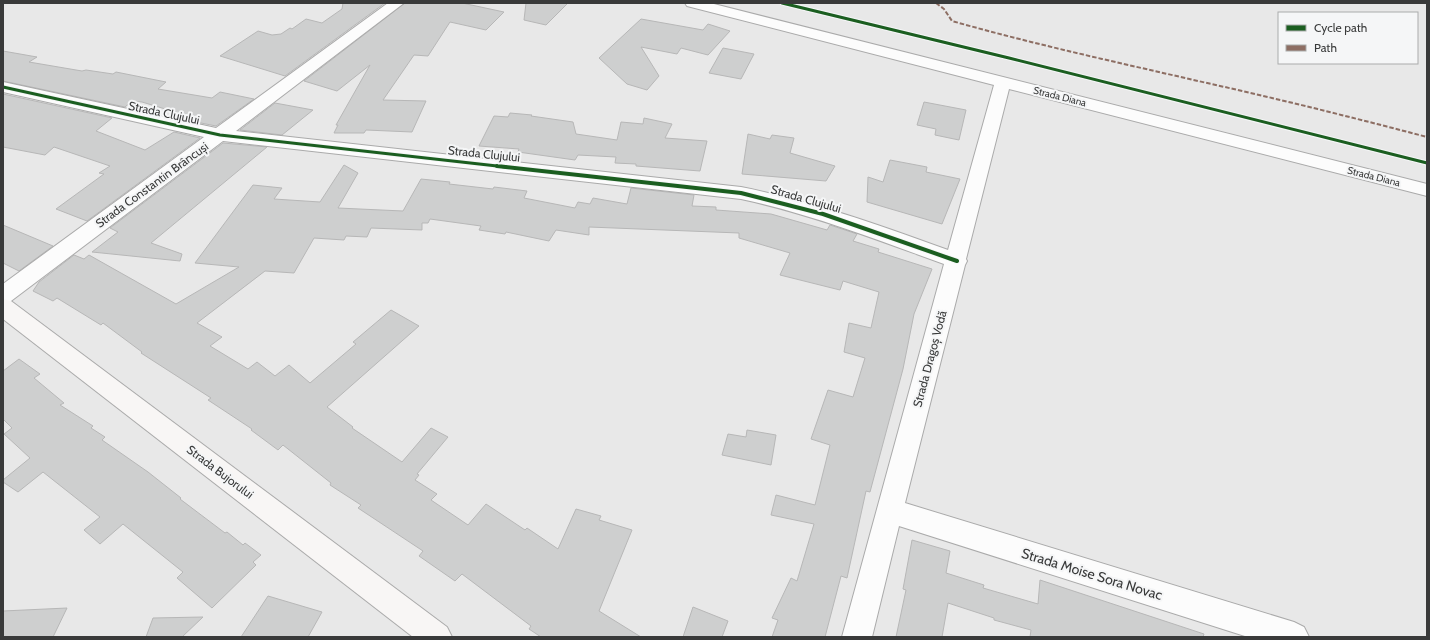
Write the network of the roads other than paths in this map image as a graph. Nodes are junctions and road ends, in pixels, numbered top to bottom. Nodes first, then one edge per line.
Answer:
1 (397, 3) edge
2 (692, 3) edge
3 (1003, 81) junction
4 (3, 87) edge
5 (220, 135) junction
6 (1427, 190) edge
7 (957, 261) junction
8 (3, 295) edge
9 (3, 307) edge
10 (890, 511) junction
11 (437, 637) edge
12 (857, 637) edge
13 (1294, 637) edge

1 - 5 street, Strada Constantin Brâncuși
2 - 3 street, Strada Diana
3 - 6 street, Strada Diana
3 - 7 street, Strada Dragoș Vodă
4 - 5 street, Strada Clujului
5 - 7 street, Strada Clujului
5 - 8 street, Strada Constantin Brâncuși
7 - 10 street, Strada Dragoș Vodă
9 - 11 street, Strada Bujorului
10 - 12 street, Strada Dragoș Vodă
10 - 13 street, Strada Moise Sora Novac

